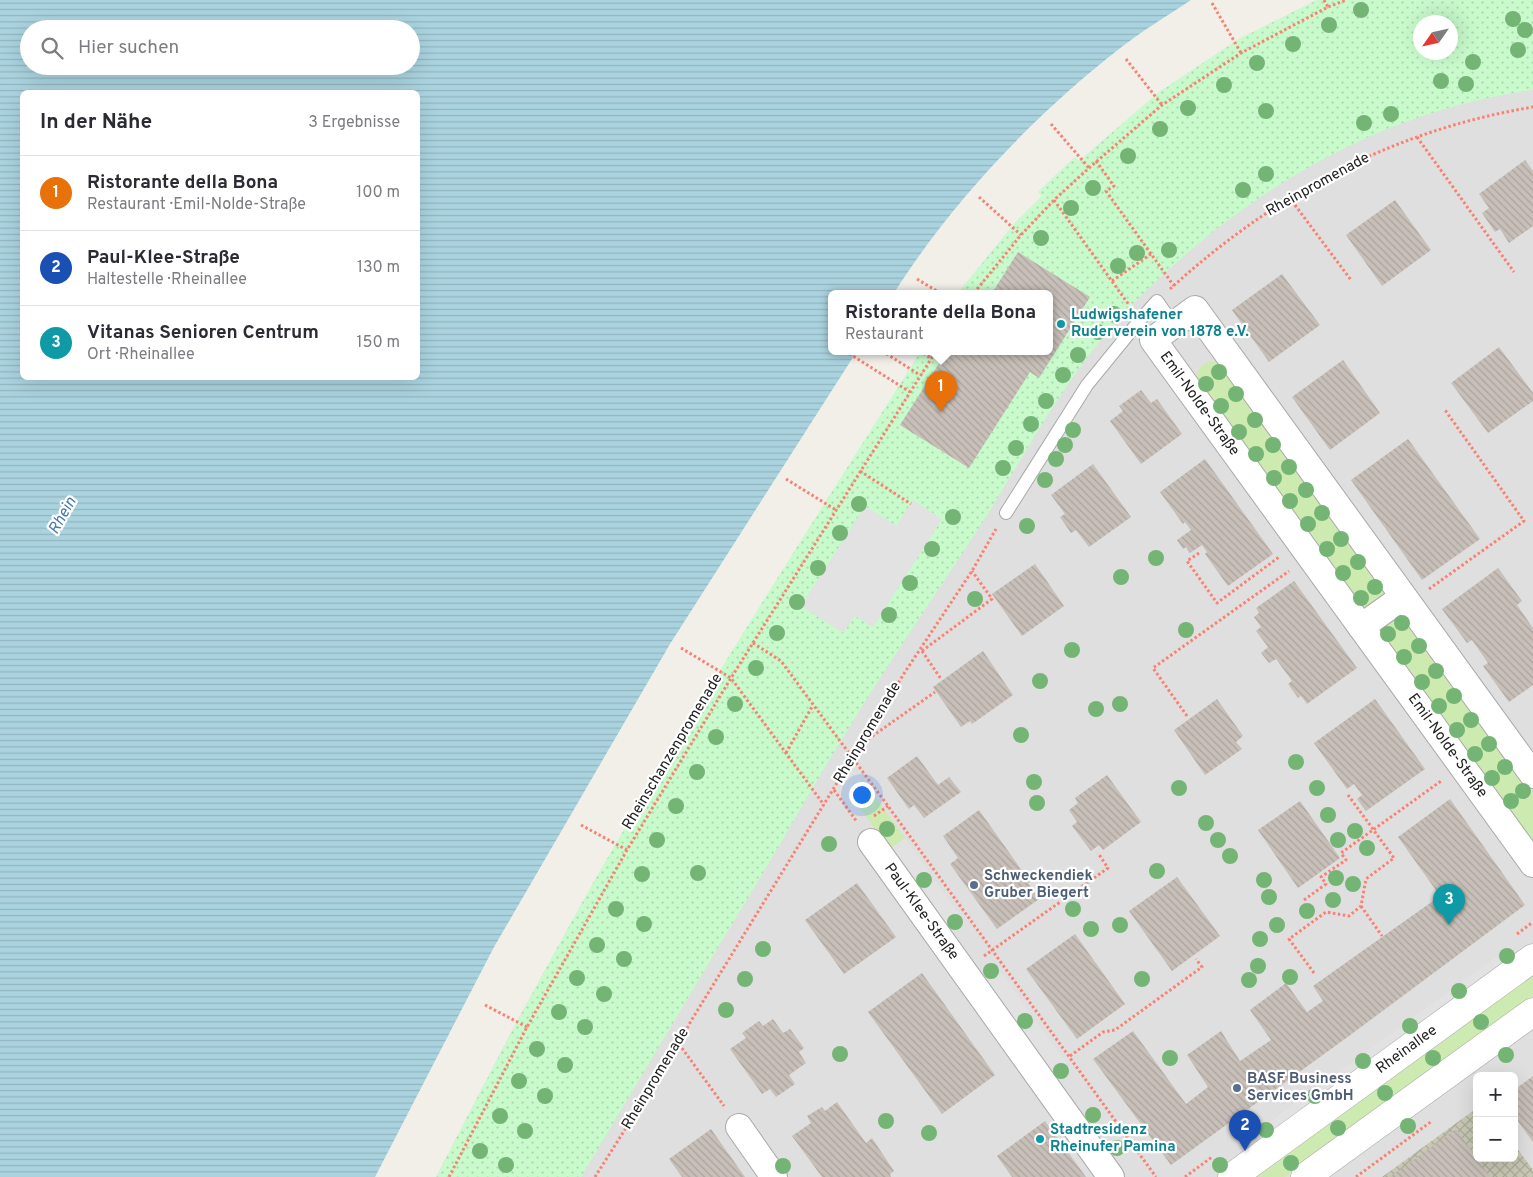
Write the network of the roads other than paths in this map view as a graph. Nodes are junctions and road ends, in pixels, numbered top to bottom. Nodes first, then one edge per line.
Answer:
1 (1174, 325) junction
2 (1006, 513) road end
3 (1406, 600) junction
4 (1362, 627) junction
5 (1533, 775) edge
6 (871, 842) road end
7 (1533, 864) edge
8 (1533, 958) edge
9 (1533, 1012) edge
10 (739, 1127) road end
11 (774, 1177) edge
12 (1111, 1177) edge
13 (1232, 1177) edge
14 (1305, 1177) edge

1 - 2 lane
1 - 3 street, Emil-Nolde-Straße
1 - 4 street, Emil-Nolde-Straße
3 - 4 street
3 - 5 street, Emil-Nolde-Straße
4 - 7 street, Emil-Nolde-Straße
6 - 12 street, Paul-Klee-Straße
8 - 13 street, Rheinallee
9 - 14 street
10 - 11 street

